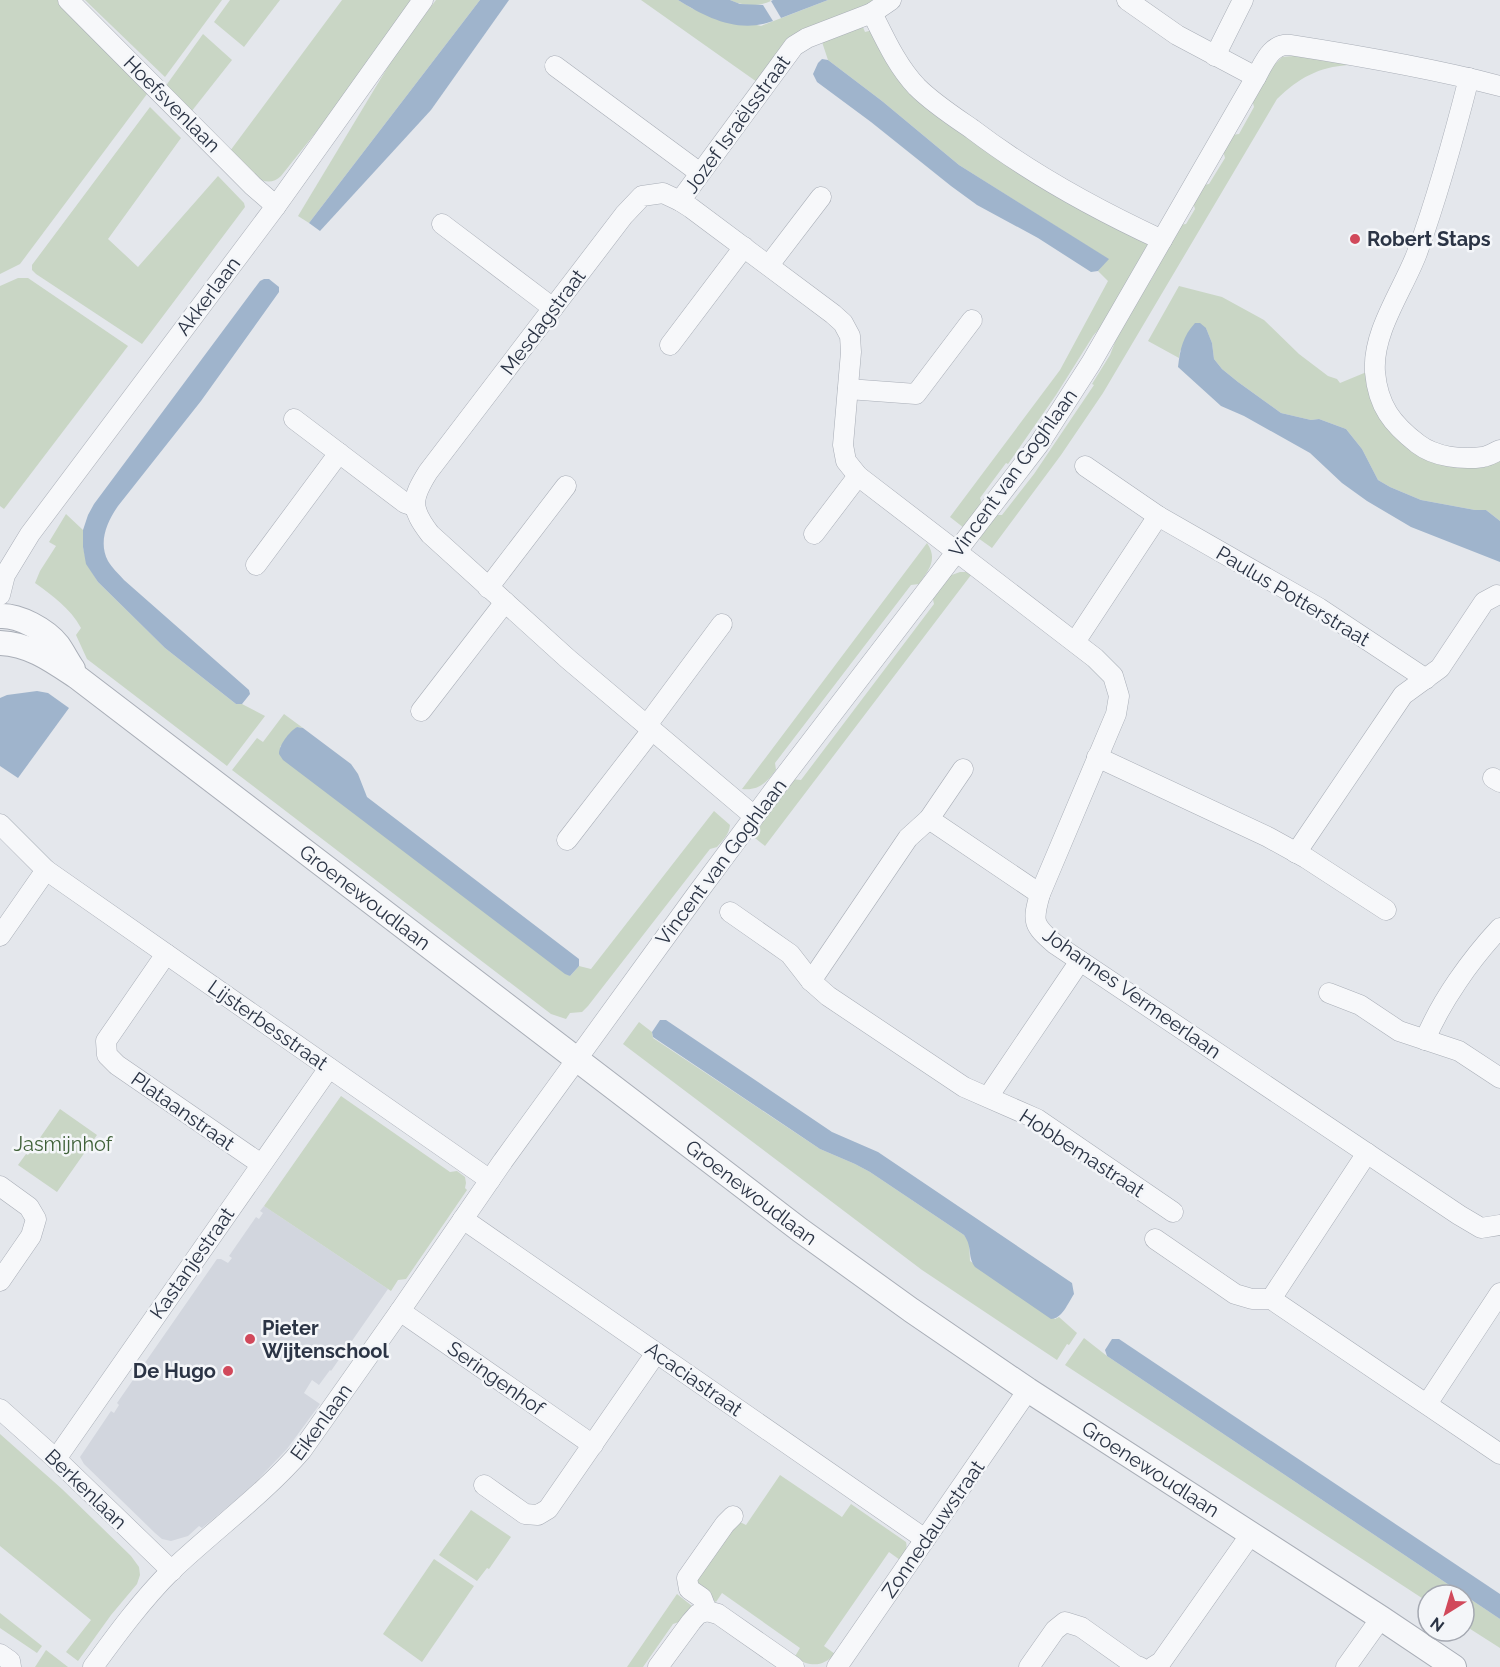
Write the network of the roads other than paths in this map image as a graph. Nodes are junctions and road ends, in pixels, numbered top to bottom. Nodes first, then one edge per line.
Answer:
1 (69, 0) edge
2 (423, 0) edge
3 (891, 0) edge
4 (1127, 0) edge
5 (1244, 0) edge
6 (872, 13) junction
7 (1215, 56) junction
8 (555, 66) dead end
9 (1256, 77) junction
10 (1469, 78) junction
11 (1500, 86) edge
12 (700, 173) junction
13 (821, 197) dead end
14 (680, 201) junction
15 (276, 206) junction
16 (442, 224) dead end
17 (1162, 240) junction
18 (744, 247) junction
19 (769, 265) junction
20 (553, 308) junction
21 (972, 320) dead end
22 (670, 345) dead end
23 (848, 389) junction
24 (294, 419) dead end
25 (1500, 450) edge
26 (339, 453) junction
27 (1085, 466) dead end
28 (858, 476) junction
29 (566, 486) dead end
30 (414, 506) junction
31 (1158, 516) junction
32 (814, 534) dead end
33 (957, 551) junction
34 (256, 565) dead end
35 (488, 588) junction
36 (0, 595) edge
37 (1497, 595) dead end
38 (505, 602) junction
39 (0, 616) edge
40 (722, 624) dead end
41 (1075, 642) junction
42 (0, 643) edge
43 (77, 677) junction
44 (1426, 678) junction
45 (421, 711) dead end
46 (650, 727) junction
47 (1097, 757) junction
48 (963, 769) dead end
49 (754, 816) junction
50 (929, 819) junction
51 (0, 824) edge
52 (567, 840) dead end
53 (1296, 853) junction
54 (46, 870) junction
55 (1040, 894) junction
56 (1386, 910) dead end
57 (730, 912) dead end
58 (1500, 928) edge
59 (0, 936) edge
60 (166, 954) junction
61 (1080, 961) junction
62 (812, 981) junction
63 (1329, 993) dead end
64 (1425, 1040) junction
65 (577, 1059) junction
66 (329, 1068) junction
67 (1500, 1078) edge
68 (988, 1097) junction
69 (1367, 1153) junction
70 (261, 1164) junction
71 (490, 1180) junction
72 (0, 1186) edge
73 (1173, 1212) dead end
74 (463, 1219) junction
75 (1500, 1225) edge
76 (1155, 1239) dead end
77 (0, 1281) edge
78 (1500, 1293) edge
79 (1271, 1299) junction
80 (400, 1311) junction
81 (656, 1353) junction
82 (1028, 1390) junction
83 (1426, 1404) junction
84 (0, 1409) edge
85 (593, 1445) junction
86 (1500, 1454) edge
87 (56, 1459) junction
88 (484, 1485) dead end
89 (734, 1516) dead end
90 (1251, 1534) junction
91 (925, 1539) junction
92 (172, 1570) junction
93 (707, 1611) junction
94 (1381, 1618) junction
95 (0, 1654) edge
96 (11, 1667) edge
97 (93, 1667) edge
98 (658, 1667) edge
99 (794, 1667) edge
100 (837, 1667) edge
101 (1029, 1667) edge
102 (1140, 1667) edge
103 (1153, 1667) edge
104 (1346, 1667) edge
105 (1454, 1667) edge

1 - 15 street, Hoefsvenlaan
2 - 15 street, Akkerlaan
3 - 6 street, Jozef Israëlsstraat
4 - 7 street
5 - 7 street
6 - 12 street, Jozef Israëlsstraat
6 - 17 street
7 - 9 street
8 - 12 street
9 - 10 street, Vincent van Goghlaan
9 - 17 street, Vincent van Goghlaan
10 - 11 street, Vincent van Goghlaan
10 - 25 street
12 - 14 street, Jozef Israëlsstraat
13 - 19 street
14 - 18 street, Mesdagstraat
14 - 20 street, Mesdagstraat
15 - 36 street, Akkerlaan
16 - 20 street
17 - 33 street, Vincent van Goghlaan
18 - 19 street, Mesdagstraat
18 - 22 street
19 - 23 street, Mesdagstraat
20 - 30 street, Mesdagstraat
21 - 23 street
23 - 28 street, Mesdagstraat
24 - 26 street
26 - 30 street
26 - 34 street
27 - 31 street, Paulus Potterstraat
28 - 32 street
28 - 33 street, Mesdagstraat
29 - 35 street
30 - 35 street
31 - 41 street
31 - 44 street, Paulus Potterstraat
33 - 41 street, Johannes Vermeerlaan
33 - 49 street, Vincent van Goghlaan
35 - 38 street
37 - 44 street
38 - 45 street
38 - 46 street
39 - 43 street, Groenewoudlaan
40 - 46 street
41 - 47 street, Johannes Vermeerlaan
42 - 43 street, Groenewoudlaan
43 - 65 street, Groenewoudlaan
44 - 53 street
46 - 49 street
46 - 52 street
47 - 53 street
47 - 55 street, Johannes Vermeerlaan
48 - 50 street
49 - 65 street, Vincent van Goghlaan
50 - 55 street
50 - 62 street
51 - 54 street, Lijsterbesstraat
53 - 56 street
54 - 59 street
54 - 60 street, Lijsterbesstraat
55 - 61 street, Johannes Vermeerlaan
57 - 62 street, Hobbemastraat
58 - 64 street
60 - 66 street, Lijsterbesstraat
60 - 70 street, Plataanstraat
61 - 68 street
61 - 69 street, Johannes Vermeerlaan
62 - 68 street, Hobbemastraat
63 - 64 street
64 - 67 street
65 - 71 street, Eikenlaan
65 - 82 street, Groenewoudlaan
66 - 70 street, Kastanjestraat
66 - 71 street, Lijsterbesstraat
68 - 73 street, Hobbemastraat
69 - 75 street, Johannes Vermeerlaan
69 - 79 street
70 - 87 street, Kastanjestraat
71 - 74 street, Eikenlaan
72 - 77 street
74 - 80 street, Eikenlaan
74 - 81 street, Acaciastraat
76 - 79 street
78 - 83 street
79 - 83 street
80 - 85 street, Seringenhof
80 - 92 street, Eikenlaan
81 - 85 street
81 - 91 street, Acaciastraat
82 - 90 street, Groenewoudlaan
82 - 91 street, Zonnedauwstraat
83 - 86 street
84 - 87 street, Berkenlaan
85 - 88 street
87 - 92 street, Berkenlaan
89 - 93 street
90 - 94 street, Groenewoudlaan
90 - 103 street
91 - 100 street, Zonnedauwstraat
92 - 97 street, Eikenlaan
93 - 98 street
93 - 99 street
94 - 104 street
94 - 105 street, Groenewoudlaan
95 - 96 street
101 - 102 street

